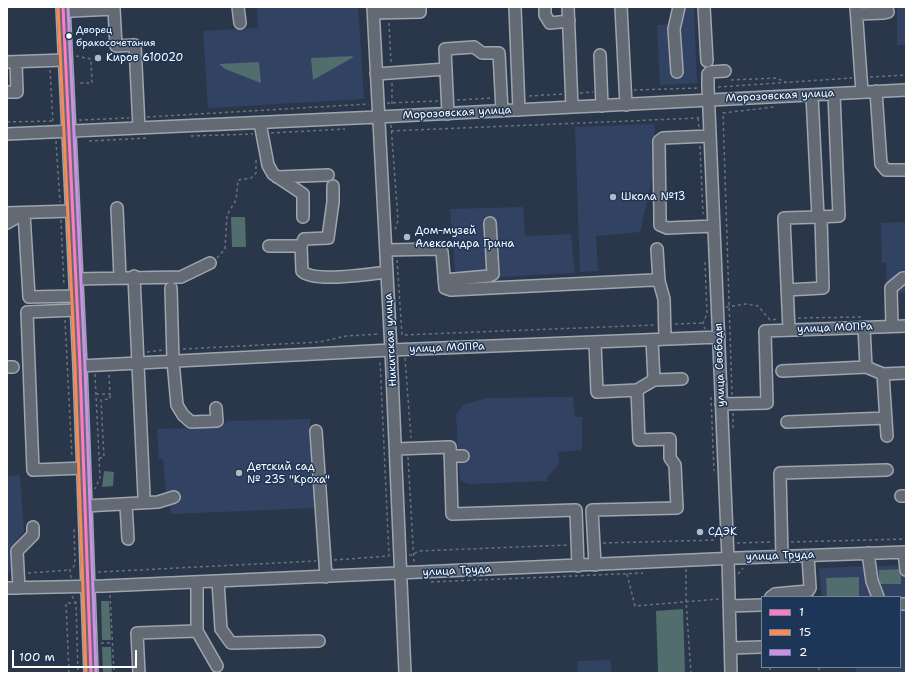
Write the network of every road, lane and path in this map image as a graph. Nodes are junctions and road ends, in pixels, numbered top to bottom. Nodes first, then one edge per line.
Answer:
1 (238, 7) edge
2 (420, 7) edge
3 (515, 7) edge
4 (544, 7) edge
5 (568, 7) edge
6 (621, 7) edge
7 (679, 7) edge
8 (704, 7) edge
9 (888, 7) edge
10 (105, 8) edge
11 (63, 10) edge
12 (374, 10) edge
13 (856, 10) edge
14 (389, 13) junction
15 (568, 21) junction
16 (240, 24) dead end
17 (600, 55) dead end
18 (69, 58) junction
19 (49, 60) junction
20 (707, 61) dead end
21 (12, 62) edge
22 (446, 69) junction
23 (725, 71) dead end
24 (677, 72) dead end
25 (391, 73) junction
26 (376, 74) junction
27 (906, 75) edge
28 (861, 77) junction
29 (732, 80) dead end
30 (788, 82) junction
31 (75, 83) dead end
32 (708, 87) junction
33 (625, 90) junction
34 (906, 90) edge
35 (876, 91) junction
36 (7, 92) edge
37 (602, 92) junction
38 (862, 92) junction
39 (572, 94) junction
40 (834, 94) junction
41 (812, 95) junction
42 (518, 97) junction
43 (502, 98) junction
44 (708, 100) junction
45 (447, 101) junction
46 (369, 104) dead end
47 (626, 105) junction
48 (602, 106) junction
49 (572, 107) junction
50 (775, 107) dead end
51 (519, 110) junction
52 (502, 111) junction
53 (448, 114) junction
54 (378, 117) junction
55 (698, 118) dead end
56 (77, 120) dead end
57 (54, 121) junction
58 (7, 122) edge
59 (260, 122) junction
60 (138, 123) junction
61 (53, 124) dead end
62 (347, 129) dead end
63 (68, 131) junction
64 (391, 131) dead end
65 (7, 134) edge
66 (262, 134) junction
67 (189, 136) dead end
68 (710, 136) junction
69 (152, 138) dead end
70 (53, 141) dead end
71 (84, 141) dead end
72 (257, 154) dead end
73 (906, 170) edge
74 (328, 175) dead end
75 (277, 177) junction
76 (333, 186) dead end
77 (117, 208) dead end
78 (66, 211) junction
79 (7, 213) edge
80 (24, 213) junction
81 (303, 217) dead end
82 (819, 217) junction
83 (7, 223) edge
84 (490, 223) dead end
85 (714, 226) junction
86 (269, 246) dead end
87 (301, 246) junction
88 (657, 249) dead end
89 (386, 250) junction
90 (210, 263) joint
91 (387, 272) junction
92 (134, 276) junction
93 (120, 277) junction
94 (906, 278) edge
95 (75, 279) junction
96 (444, 280) junction
97 (659, 281) junction
98 (171, 288) dead end
99 (787, 290) junction
100 (70, 296) junction
101 (729, 307) junction
102 (71, 310) junction
103 (793, 318) junction
104 (892, 326) junction
105 (906, 326) edge
106 (864, 327) junction
107 (789, 330) junction
108 (719, 337) junction
109 (665, 339) junction
110 (652, 340) junction
111 (595, 342) junction
112 (391, 350) junction
113 (380, 359) dead end
114 (173, 361) junction
115 (138, 362) junction
116 (94, 365) junction
117 (80, 366) junction
118 (866, 367) junction
119 (109, 368) dead end
120 (782, 371) dead end
121 (906, 373) edge
122 (883, 374) junction
123 (682, 379) dead end
124 (654, 380) junction
125 (637, 390) junction
126 (110, 394) junction
127 (96, 395) junction
128 (101, 400) junction
129 (727, 404) junction
130 (216, 408) dead end
131 (886, 418) junction
132 (787, 422) dead end
133 (316, 431) dead end
134 (733, 434) dead end
135 (887, 436) dead end
136 (396, 449) junction
137 (450, 456) junction
138 (463, 456) dead end
139 (99, 458) junction
140 (78, 469) junction
141 (887, 470) dead end
142 (144, 496) dead end
143 (174, 497) dead end
144 (126, 505) junction
145 (90, 506) junction
146 (74, 522) dead end
147 (33, 527) dead end
148 (128, 539) dead end
149 (720, 539) dead end
150 (906, 539) edge
151 (781, 542) junction
152 (735, 543) dead end
153 (594, 544) junction
154 (578, 545) junction
155 (905, 552) edge
156 (868, 553) junction
157 (413, 555) dead end
158 (782, 556) junction
159 (808, 556) junction
160 (728, 558) junction
161 (325, 560) junction
162 (685, 561) junction
163 (595, 565) junction
164 (749, 565) dead end
165 (578, 566) junction
166 (626, 569) junction
167 (70, 570) junction
168 (906, 570) edge
169 (649, 572) dead end
170 (18, 573) junction
171 (401, 574) junction
172 (100, 575) dead end
173 (326, 577) junction
174 (736, 578) dead end
175 (71, 580) dead end
176 (218, 581) junction
177 (197, 582) junction
178 (431, 582) dead end
179 (88, 586) junction
180 (7, 588) edge
181 (19, 588) junction
182 (110, 593) dead end
183 (719, 593) dead end
184 (72, 594) dead end
185 (772, 596) edge
186 (878, 596) edge
187 (720, 599) junction
188 (686, 602) junction
189 (76, 603) junction
190 (761, 605) edge
191 (724, 606) junction
192 (197, 631) junction
193 (319, 641) dead end
194 (99, 643) dead end
195 (113, 643) junction
196 (731, 648) junction
197 (761, 654) edge
198 (216, 666) dead end
199 (69, 673) edge
200 (78, 673) edge
201 (92, 673) edge
202 (114, 673) edge
203 (139, 673) edge
204 (405, 673) edge
205 (691, 673) edge
206 (731, 673) edge

1 - 16 street
2 - 14 street
3 - 42 street
4 - 15 street
5 - 15 street
6 - 33 street
7 - 24 street
8 - 20 street
9 - 13 street
10 - 11 street
10 - 60 street
11 - 18 main road
12 - 14 street
12 - 26 street, Никитская улица
13 - 28 street
14 - 25 path
15 - 39 street
17 - 37 street
18 - 19 street
18 - 31 path
18 - 63 main road
19 - 21 street
19 - 57 path
21 - 36 street
22 - 25 street
22 - 43 street
22 - 45 street
23 - 32 street, улица Свободы
25 - 26 street
25 - 45 path
26 - 54 street, Никитская улица
27 - 28 path
28 - 30 path
28 - 38 street
29 - 30 path
30 - 32 path
32 - 33 path
32 - 44 street, улица Свободы
33 - 47 street
34 - 35 street, Морозовская улица
35 - 38 street, Морозовская улица
35 - 73 street
37 - 39 path
37 - 48 street
38 - 40 street, Морозовская улица
39 - 42 path
39 - 49 street
40 - 41 street, Морозовская улица
40 - 82 street
41 - 44 street, Морозовская улица
41 - 82 street
42 - 51 street
43 - 45 path
43 - 52 street
44 - 47 street, Морозовская улица
44 - 68 street, улица Свободы
45 - 53 street
46 - 60 path
47 - 48 street, Морозовская улица
48 - 49 street, Морозовская улица
49 - 51 street, Морозовская улица
50 - 101 path
51 - 52 street, Морозовская улица
52 - 53 street, Морозовская улица
53 - 54 street, Морозовская улица
54 - 59 street, Морозовская улица
54 - 89 street, Никитская улица
55 - 64 path
56 - 60 path
57 - 58 path
57 - 61 path
59 - 60 street, Морозовская улица
59 - 66 street
60 - 63 street, Морозовская улица
62 - 66 path
63 - 65 street, Морозовская улица
63 - 78 main road
66 - 67 path
66 - 75 street
68 - 85 street, улица Свободы
68 - 85 street
69 - 71 path
70 - 78 path
72 - 90 path
74 - 75 street
75 - 81 street
76 - 87 street
77 - 93 street
78 - 80 street
78 - 95 main road
78 - 100 path
79 - 80 street
80 - 83 street
80 - 100 street
82 - 99 street
82 - 99 street
84 - 96 street
85 - 108 street, улица Свободы
86 - 87 street
87 - 91 street
88 - 97 street
89 - 91 street, Никитская улица
89 - 96 street
90 - 92 street
91 - 112 street, Никитская улица
92 - 93 street
92 - 115 street
93 - 95 street
94 - 104 street
95 - 100 main road
96 - 97 street
97 - 109 street
98 - 114 street
99 - 103 street
100 - 102 main road
101 - 103 path
101 - 129 path
102 - 117 main road
102 - 140 path
102 - 140 street
103 - 107 street
104 - 105 street, улица МОПРа
104 - 106 street, улица МОПРа
106 - 107 street, улица МОПРа
106 - 118 street
107 - 129 street, улица МОПРа
108 - 109 street, улица МОПРа
108 - 129 street, улица Свободы
109 - 110 street, улица МОПРа
110 - 111 street, улица МОПРа
110 - 124 street
111 - 112 street, улица МОПРа
111 - 125 street
112 - 114 street, улица МОПРа
112 - 136 street, Никитская улица
113 - 161 path
114 - 115 street, улица МОПРа
114 - 130 street
115 - 116 street, улица МОПРа
115 - 142 street
116 - 117 street, улица МОПРа
116 - 127 path
117 - 140 main road
118 - 120 street
118 - 122 street
119 - 126 path
121 - 122 street
122 - 131 street
123 - 124 street
124 - 125 street
125 - 153 street
126 - 127 path
126 - 128 path
127 - 128 path
127 - 139 path
128 - 139 path
129 - 134 path
129 - 160 street, улица Свободы
131 - 132 street
131 - 135 street
133 - 161 street
136 - 137 street
136 - 171 street, Никитская улица
137 - 138 street
137 - 154 street
139 - 145 path
140 - 145 main road
141 - 151 street
143 - 144 street
144 - 145 street
144 - 148 street
145 - 179 main road
146 - 167 path
147 - 170 street
149 - 153 path
150 - 151 path
151 - 152 path
151 - 158 street
153 - 163 street
154 - 157 path
154 - 165 street
155 - 156 street, улица Труда
155 - 168 street
156 - 159 street, улица Труда
156 - 186 street
158 - 159 street, улица Труда
158 - 160 street, улица Труда
159 - 185 street
160 - 162 street, улица Труда
160 - 191 street, улица Свободы
161 - 172 path
161 - 173 street
162 - 166 street, улица Труда
162 - 188 path
163 - 165 street, улица Труда
163 - 166 street, улица Труда
164 - 174 path
165 - 171 street, улица Труда
166 - 169 path
166 - 178 path
166 - 188 path
167 - 170 path
167 - 175 path
170 - 181 street
171 - 173 street, улица Труда
171 - 204 street, Никитская улица
173 - 176 street, улица Труда
176 - 177 street, улица Труда
176 - 193 street
177 - 179 street, улица Труда
177 - 192 street
179 - 181 street, улица Труда
179 - 201 main road
180 - 181 street, улица Труда
182 - 195 path
183 - 187 path
184 - 189 path
187 - 188 path
187 - 191 path
188 - 205 path
189 - 199 path
189 - 200 path
190 - 191 street
191 - 196 street, улица Свободы
192 - 198 street
192 - 203 street
194 - 195 path
195 - 202 path
196 - 197 street
196 - 206 street, улица Свободы

